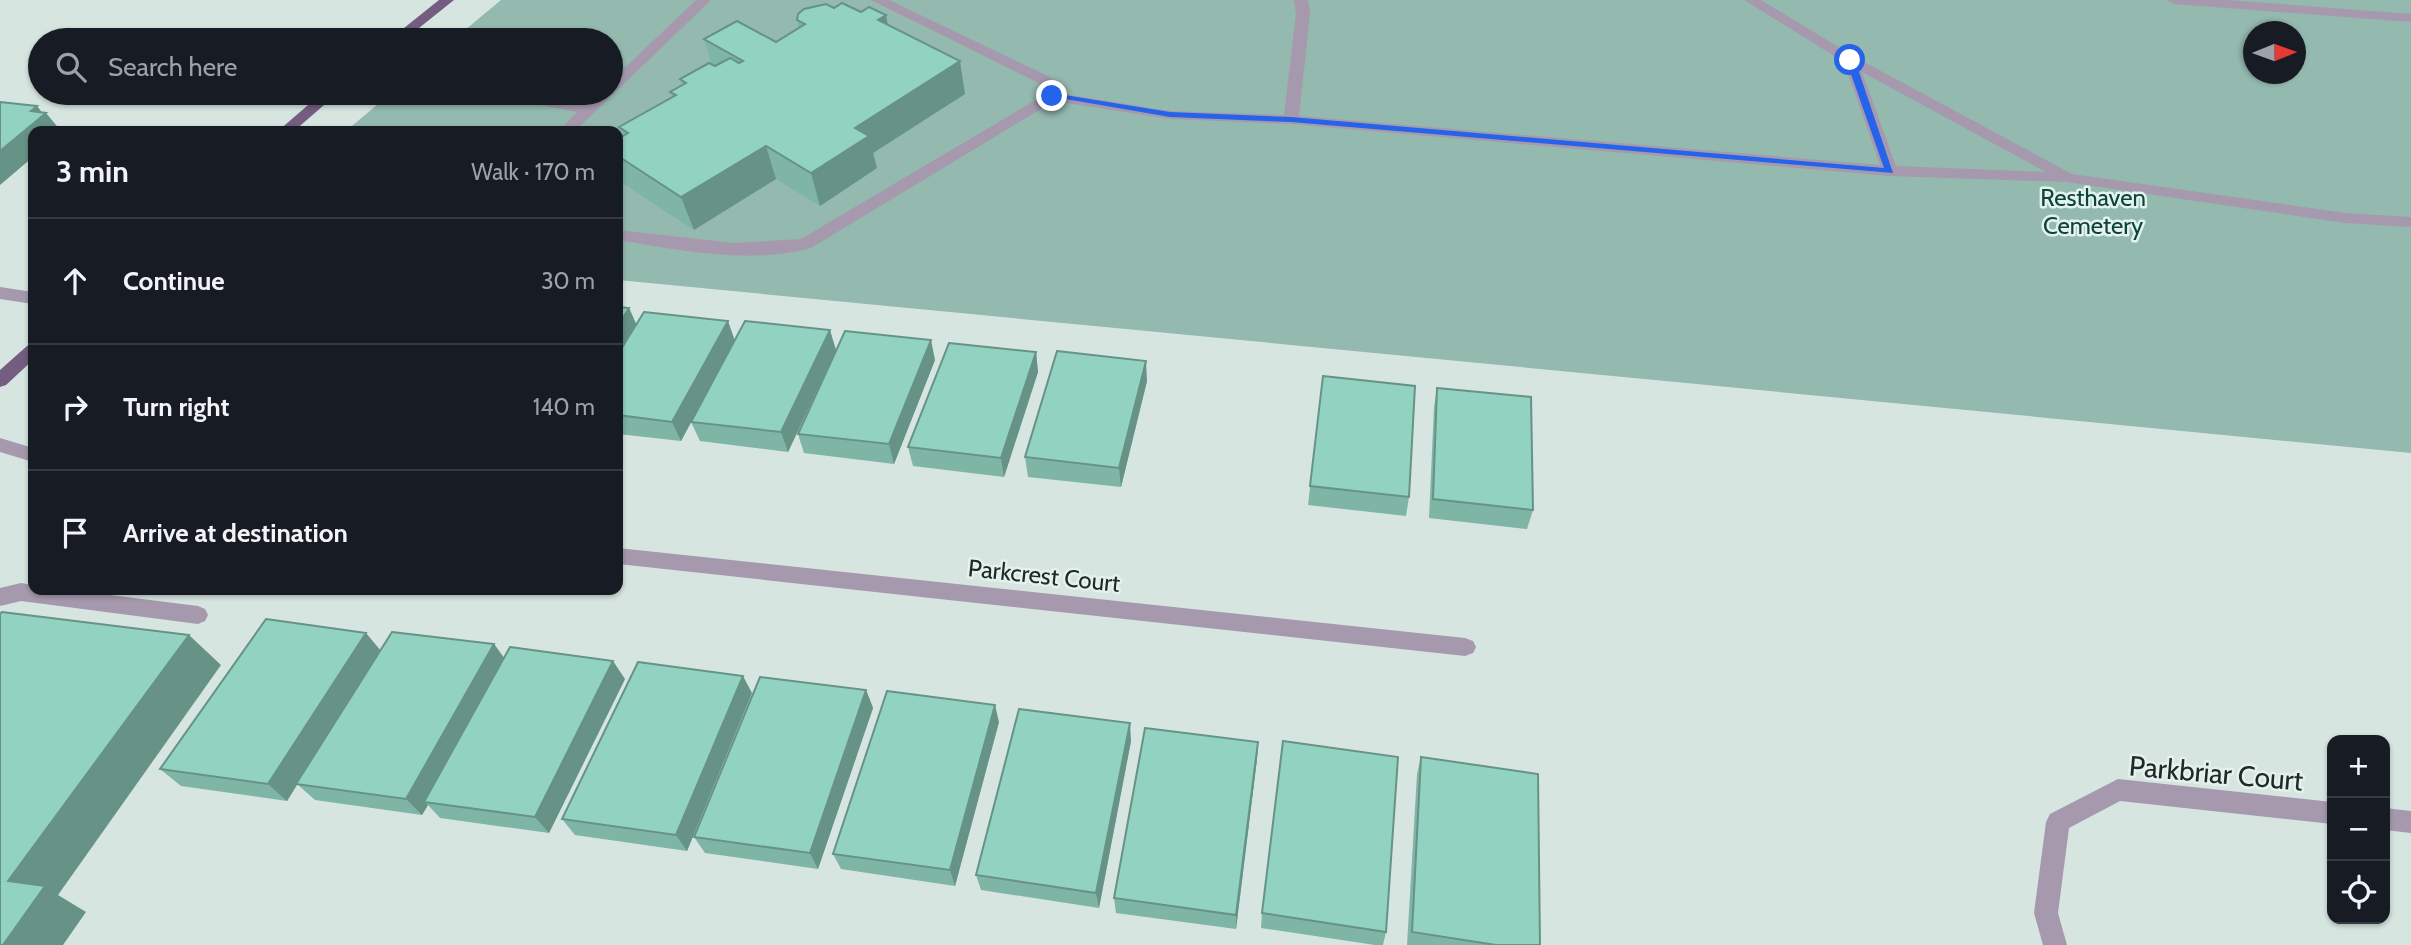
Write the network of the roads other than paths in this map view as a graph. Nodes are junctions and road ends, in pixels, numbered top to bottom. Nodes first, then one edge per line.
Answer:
1 (447, 0) edge
2 (705, 0) edge
3 (878, 0) edge
4 (1301, 0) edge
5 (1751, 0) edge
6 (2174, 0) edge
7 (2411, 18) edge
8 (411, 28) edge
9 (1850, 60) junction
10 (623, 78) edge
11 (1052, 96) junction
12 (316, 105) edge
13 (562, 105) edge
14 (594, 105) edge
15 (588, 110) junction
16 (1291, 120) junction
17 (291, 126) edge
18 (571, 126) edge
19 (1890, 171) junction
20 (2068, 178) junction
21 (2411, 222) edge
22 (623, 236) edge
23 (0, 293) edge
24 (28, 297) edge
25 (28, 355) edge
26 (0, 380) edge
27 (0, 445) edge
28 (28, 453) edge
29 (623, 557) edge
30 (28, 593) edge
31 (43, 595) edge
32 (0, 597) edge
33 (198, 615) dead end
34 (1465, 648) dead end
35 (2327, 812) edge
36 (2390, 820) edge
37 (2411, 822) edge
38 (2055, 945) edge

1 - 8 main road
2 - 10 street
3 - 11 street
4 - 16 street
5 - 9 street
6 - 7 street
9 - 19 street
9 - 20 street
11 - 16 street
11 - 22 street
12 - 17 main road
13 - 15 street
14 - 15 street
15 - 18 street
16 - 19 street
19 - 20 street
20 - 21 street
23 - 24 street
25 - 26 main road
27 - 28 street
29 - 34 street, Parkcrest Court
30 - 32 street
31 - 33 street
35 - 38 street, Parkbriar Court
36 - 37 street

